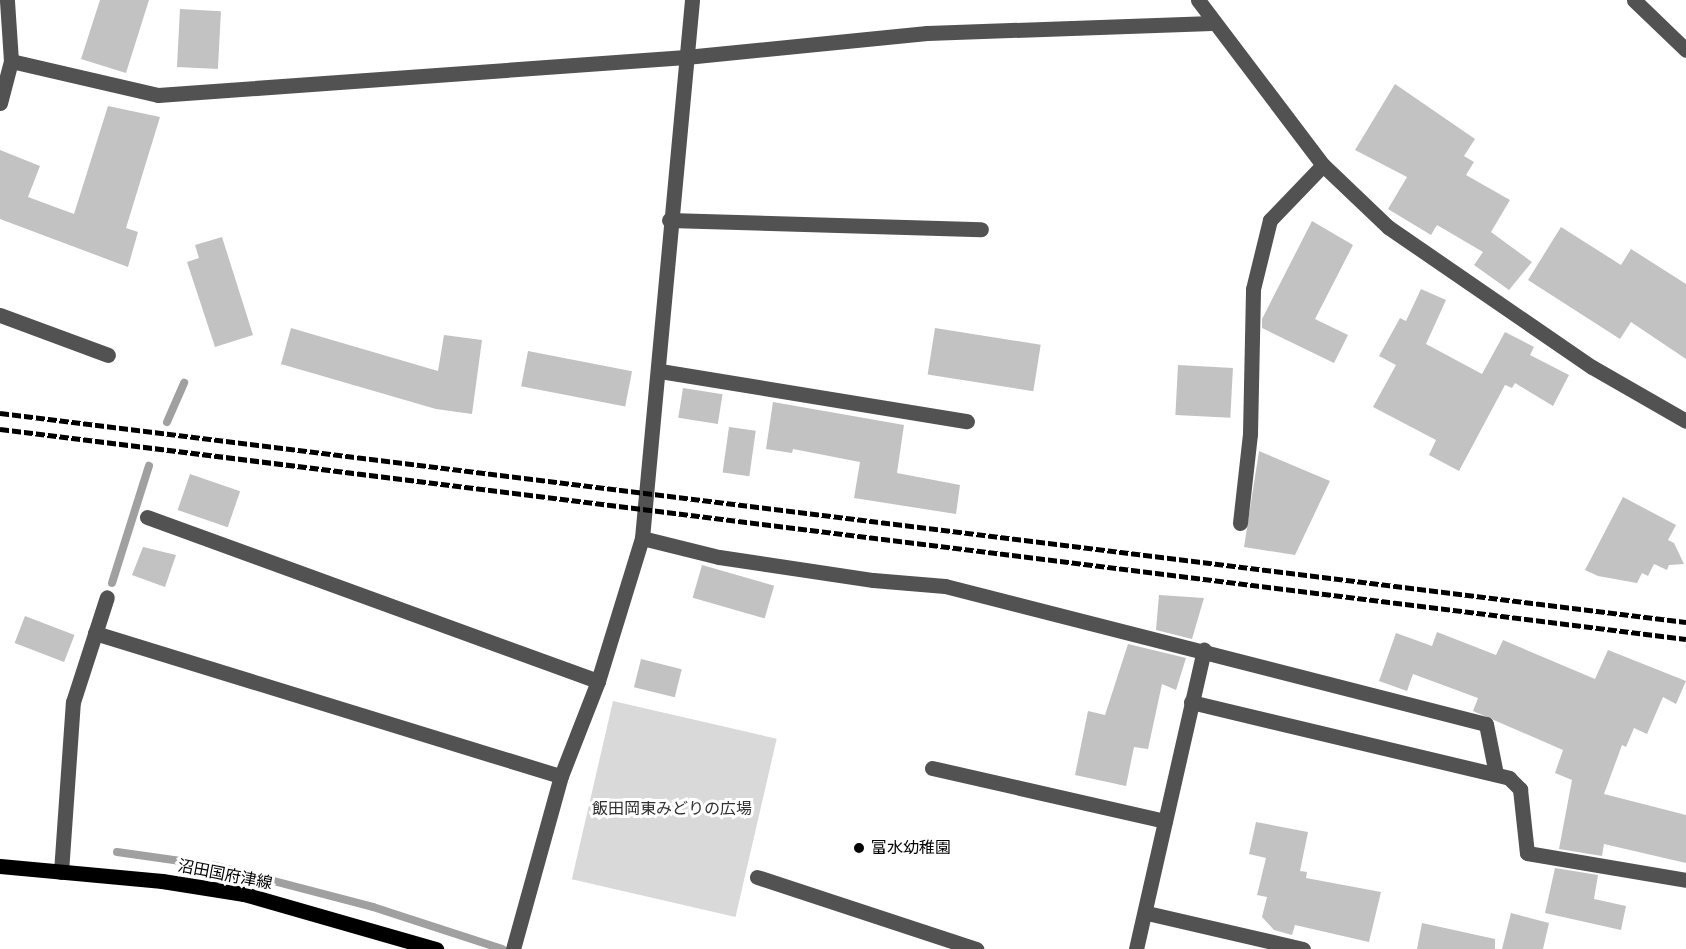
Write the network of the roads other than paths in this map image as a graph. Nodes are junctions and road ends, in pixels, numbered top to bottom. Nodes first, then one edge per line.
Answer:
1 (7, 0) edge
2 (692, 0) edge
3 (1198, 0) edge
4 (1634, 0) edge
5 (1212, 23) junction
6 (1686, 50) edge
7 (686, 57) junction
8 (10, 61) junction
9 (0, 100) edge
10 (1323, 165) junction
11 (669, 220) junction
12 (981, 229) dead end
13 (0, 315) edge
14 (108, 355) dead end
15 (660, 371) junction
16 (967, 422) dead end
17 (1686, 422) edge
18 (147, 517) dead end
19 (1240, 523) dead end
20 (642, 538) junction
21 (107, 597) dead end
22 (95, 633) junction
23 (1204, 650) junction
24 (598, 681) junction
25 (1191, 702) junction
26 (932, 768) dead end
27 (1496, 774) junction
28 (561, 776) junction
29 (1165, 821) junction
30 (0, 866) edge
31 (61, 872) junction
32 (757, 877) dead end
33 (1686, 880) edge
34 (1147, 913) junction
35 (436, 949) edge
36 (513, 949) edge
37 (976, 949) edge
38 (1136, 949) edge
39 (1303, 949) edge

1 - 8 street
2 - 7 street
3 - 5 street
4 - 6 street
5 - 7 street
5 - 10 street
7 - 8 street
7 - 11 street
8 - 9 street
10 - 17 street
10 - 19 street
11 - 12 street
11 - 15 street
13 - 14 street
15 - 16 street
15 - 20 street
18 - 24 street
20 - 23 street
20 - 24 street
21 - 22 street
22 - 28 street
22 - 31 street
23 - 25 street
23 - 27 street
24 - 28 street
25 - 27 street
25 - 29 street
26 - 29 street
27 - 33 street
28 - 36 street
29 - 34 street
30 - 31 main road, 沼田国府津線
31 - 35 main road, 沼田国府津線
32 - 37 street
34 - 38 street
34 - 39 street

